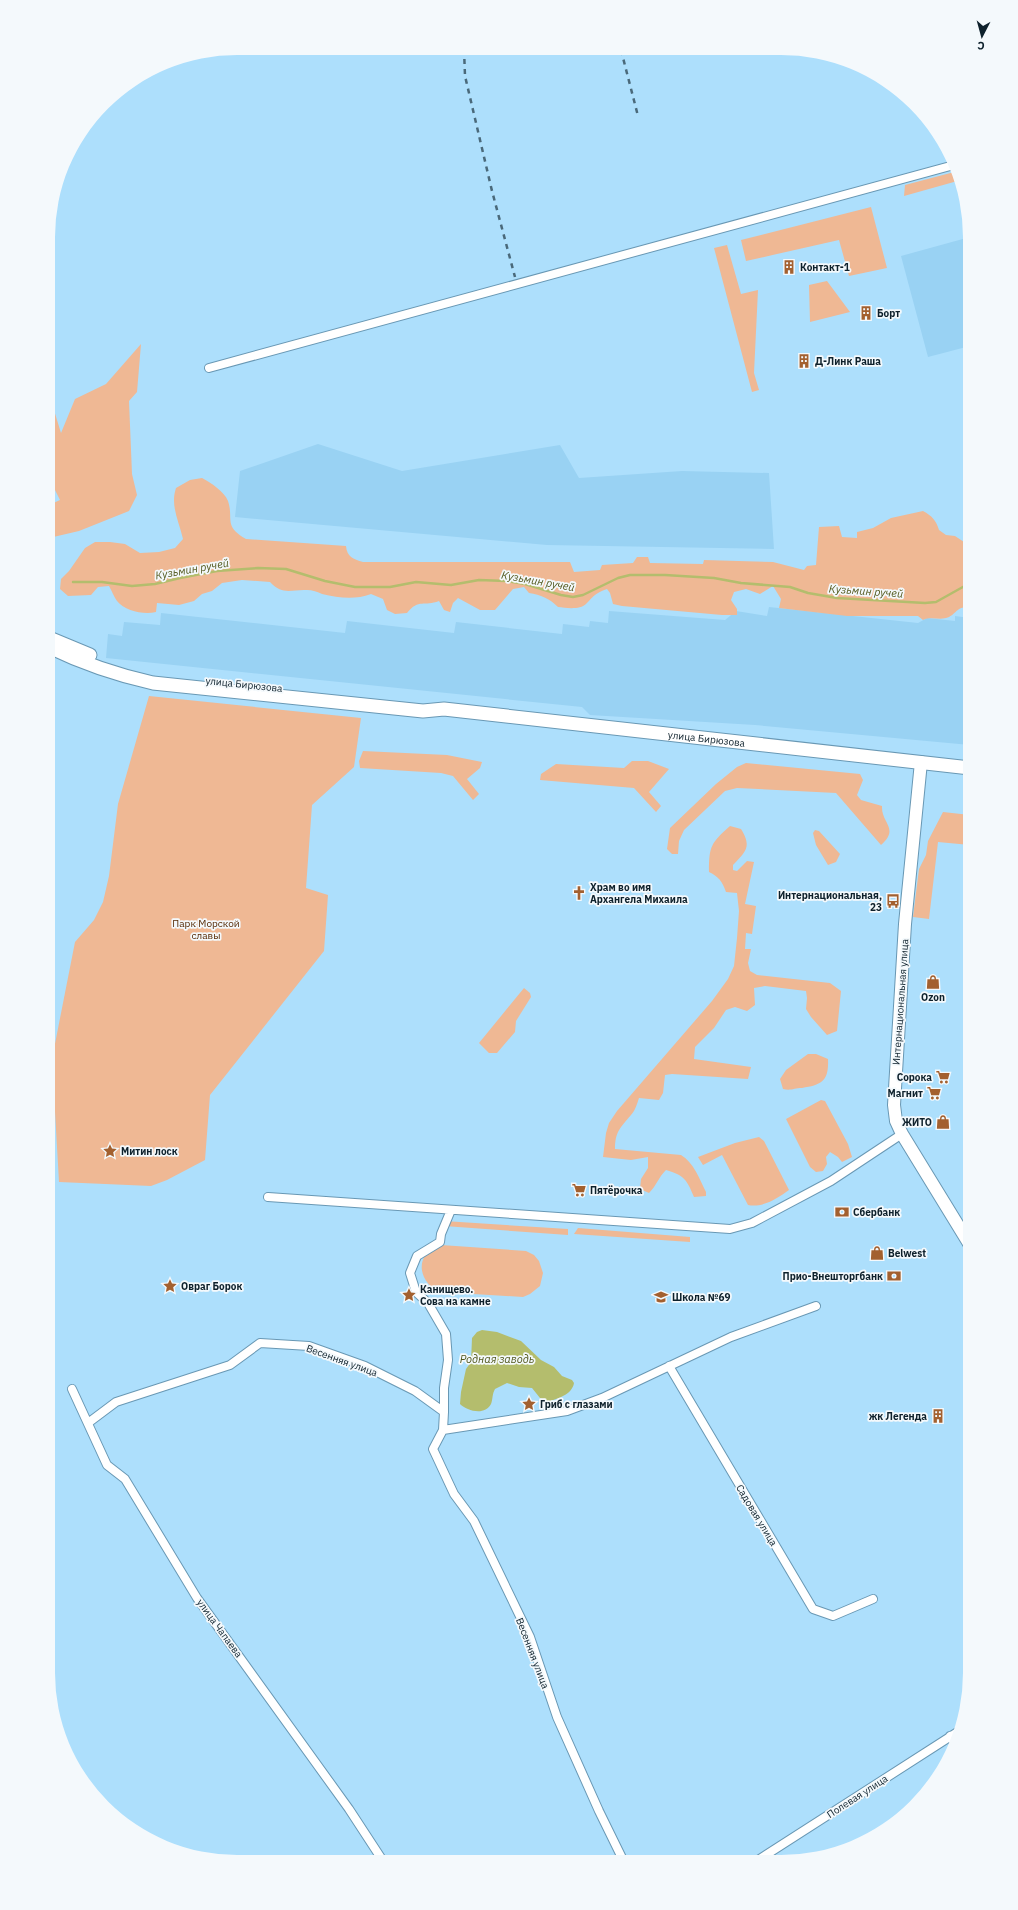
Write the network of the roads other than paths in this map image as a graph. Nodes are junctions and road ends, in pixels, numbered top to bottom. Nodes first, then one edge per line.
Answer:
1 (949, 166) edge
2 (209, 368) dead end
3 (55, 641) edge
4 (55, 649) edge
5 (444, 709) junction
6 (920, 762) junction
7 (963, 767) edge
8 (902, 1134) junction
9 (268, 1197) dead end
10 (451, 1210) junction
11 (963, 1234) edge
12 (816, 1306) dead end
13 (669, 1366) junction
14 (72, 1389) dead end
15 (444, 1412) junction
16 (88, 1423) junction
17 (443, 1430) junction
18 (872, 1599) dead end
19 (950, 1736) edge
20 (379, 1855) edge
21 (621, 1855) edge
22 (766, 1855) edge

1 - 2 street
3 - 5 main road, улица Бирюзова
4 - 5 main road, улица Бирюзова
5 - 6 main road, улица Бирюзова
6 - 7 main road, улица Бирюзова
6 - 8 main road, Интернациональная улица
8 - 10 street
8 - 11 main road, Интернациональная улица
9 - 10 street
10 - 15 street
12 - 13 street
13 - 17 street
13 - 18 street, Садовая улица
14 - 16 street, улица Чапаева
15 - 16 street, Весенняя улица
15 - 17 street
16 - 20 street, улица Чапаева
17 - 21 street, Весенняя улица
19 - 22 street, Полевая улица

